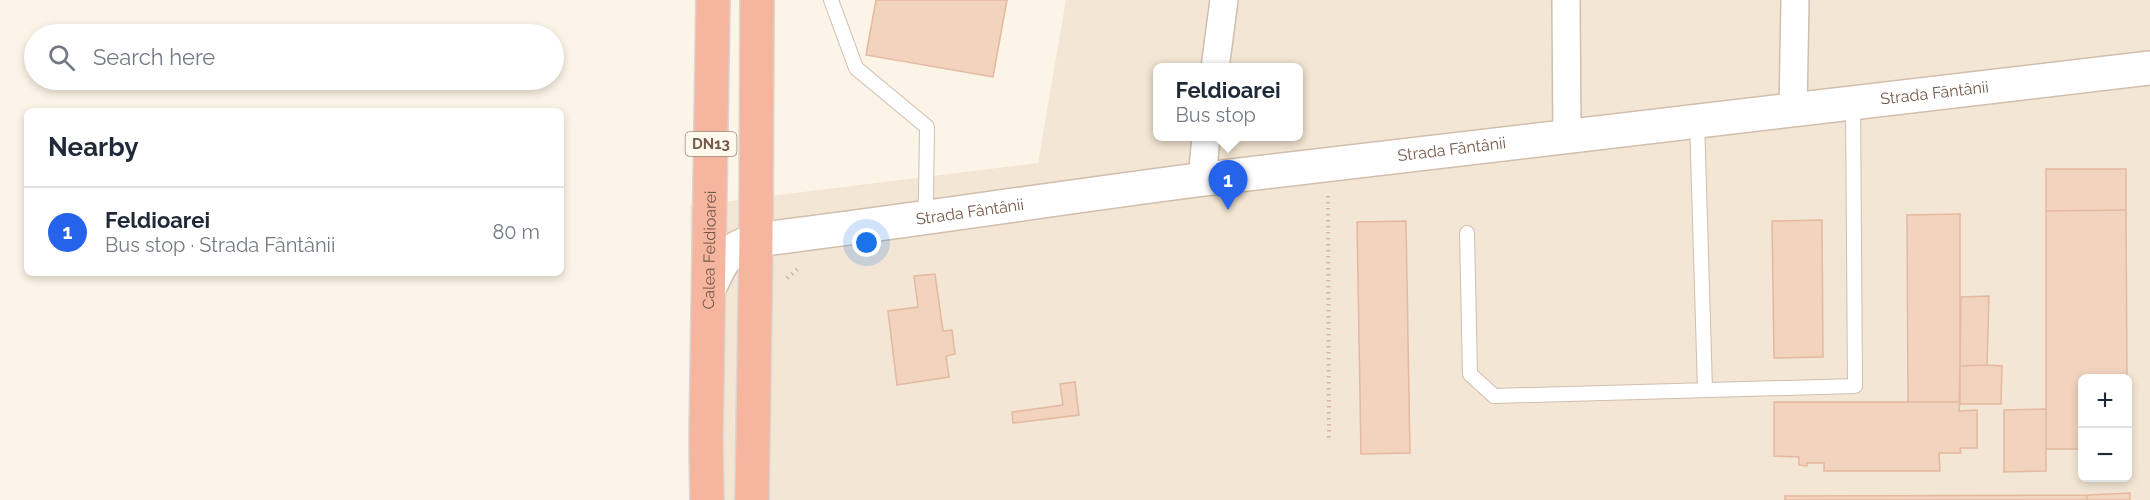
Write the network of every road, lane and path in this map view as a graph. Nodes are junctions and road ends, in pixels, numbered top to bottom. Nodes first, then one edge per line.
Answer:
1 (714, 0) edge
2 (735, 0) edge
3 (757, 0) edge
4 (831, 0) edge
5 (1224, 0) edge
6 (1566, 0) edge
7 (1795, 0) edge
8 (1216, 63) edge
9 (2150, 68) edge
10 (1853, 101) junction
11 (1793, 109) junction
12 (1697, 119) junction
13 (1567, 136) junction
14 (1206, 141) edge
15 (1328, 165) junction
16 (1202, 180) junction
17 (923, 219) junction
18 (1467, 233) dead end
19 (756, 240) junction
20 (804, 263) dead end
21 (783, 281) dead end
22 (709, 288) junction
23 (1705, 390) junction
24 (1329, 439) dead end
25 (707, 500) edge
26 (752, 500) edge

1 - 22 highway, Calea Feldioarei / DN13
2 - 19 highway, Calea Feldioarei / DN13
3 - 19 highway, DN13
4 - 17 lane
5 - 8 street
6 - 13 street
7 - 11 street
9 - 10 street, Strada Fântânii
10 - 11 street, Strada Fântânii
10 - 23 lane
11 - 12 street, Strada Fântânii
12 - 13 street, Strada Fântânii
12 - 23 lane
13 - 15 street, Strada Fântânii
14 - 16 street
15 - 16 street, Strada Fântânii
15 - 24 path
16 - 17 street, Strada Fântânii
17 - 19 street, Strada Fântânii
18 - 23 lane
19 - 22 street, Strada Fântânii
19 - 26 highway, DN13
20 - 21 path
22 - 25 highway, Calea Feldioarei / DN13

